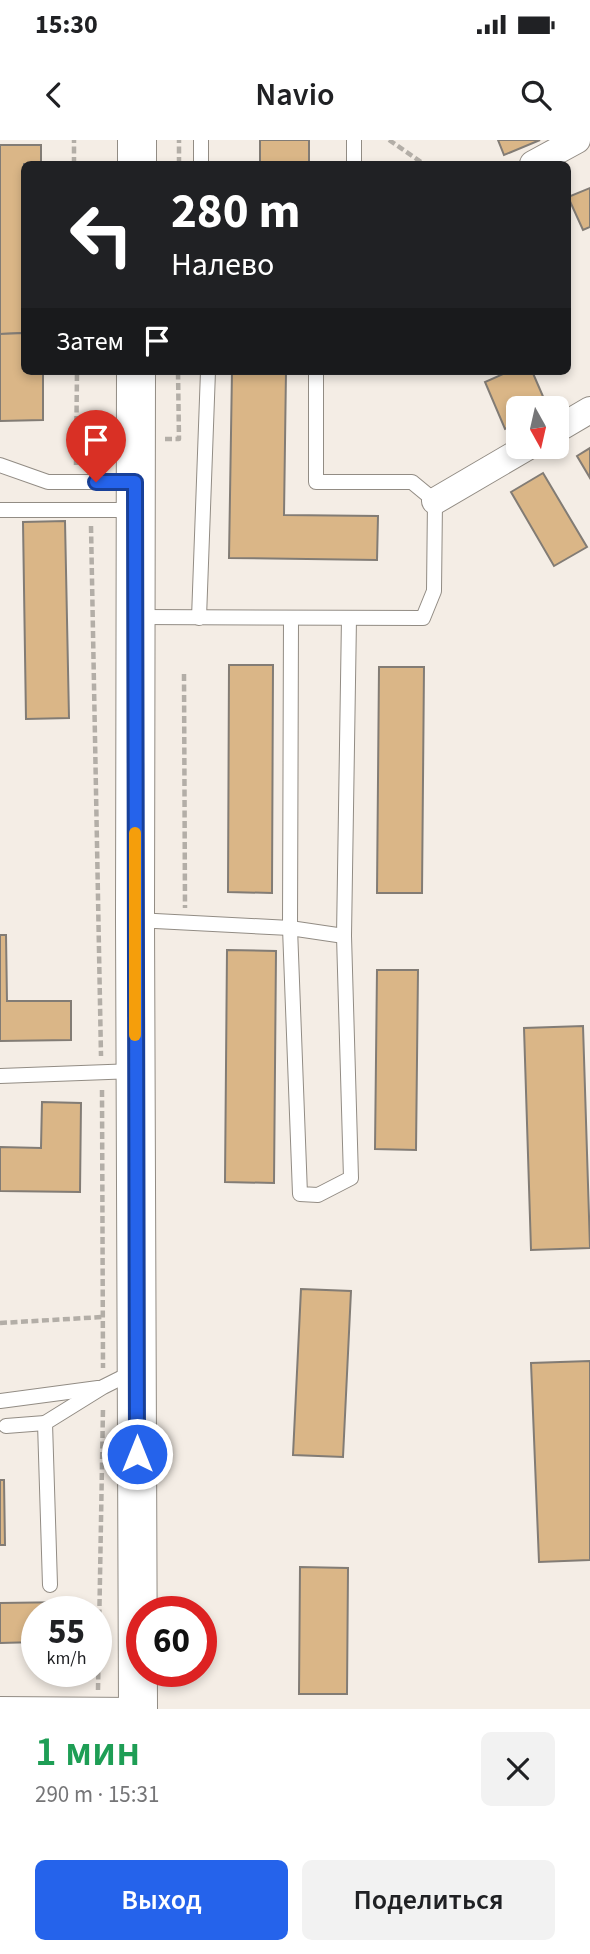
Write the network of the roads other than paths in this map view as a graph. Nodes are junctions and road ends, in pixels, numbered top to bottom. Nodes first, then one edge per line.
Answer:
1 (137, 140) edge
2 (201, 140) edge
3 (354, 140) edge
4 (577, 140) edge
5 (136, 161) edge
6 (201, 161) edge
7 (354, 161) edge
8 (538, 161) edge
9 (136, 375) edge
10 (208, 375) edge
11 (316, 375) edge
12 (590, 411) edge
13 (569, 423) edge
14 (507, 459) edge
15 (0, 465) edge
16 (136, 496) junction
17 (435, 501) junction
18 (0, 510) edge
19 (136, 617) junction
20 (199, 618) junction
21 (291, 618) junction
22 (349, 618) junction
23 (135, 920) junction
24 (290, 928) junction
25 (344, 936) junction
26 (119, 1071) junction
27 (0, 1076) edge
28 (137, 1370) junction
29 (103, 1387) junction
30 (0, 1401) edge
31 (45, 1423) junction
32 (6, 1426) dead end
33 (50, 1585) dead end
34 (0, 1704) edge
35 (138, 1707) edge

1 - 5 main road
2 - 6 lane
3 - 7 lane
4 - 8 street
9 - 16 main road
10 - 20 lane
11 - 17 lane
12 - 13 street
14 - 17 street
15 - 16 lane
16 - 18 lane
16 - 19 main road
17 - 22 lane
19 - 20 lane
19 - 23 main road
20 - 21 lane
21 - 22 lane
21 - 24 lane
22 - 25 lane
23 - 24 lane
23 - 26 main road
24 - 25 lane
24 - 25 lane
26 - 27 lane
26 - 28 main road
28 - 29 lane
28 - 35 main road
29 - 30 lane
29 - 31 lane
31 - 32 lane
31 - 33 lane
34 - 35 lane

